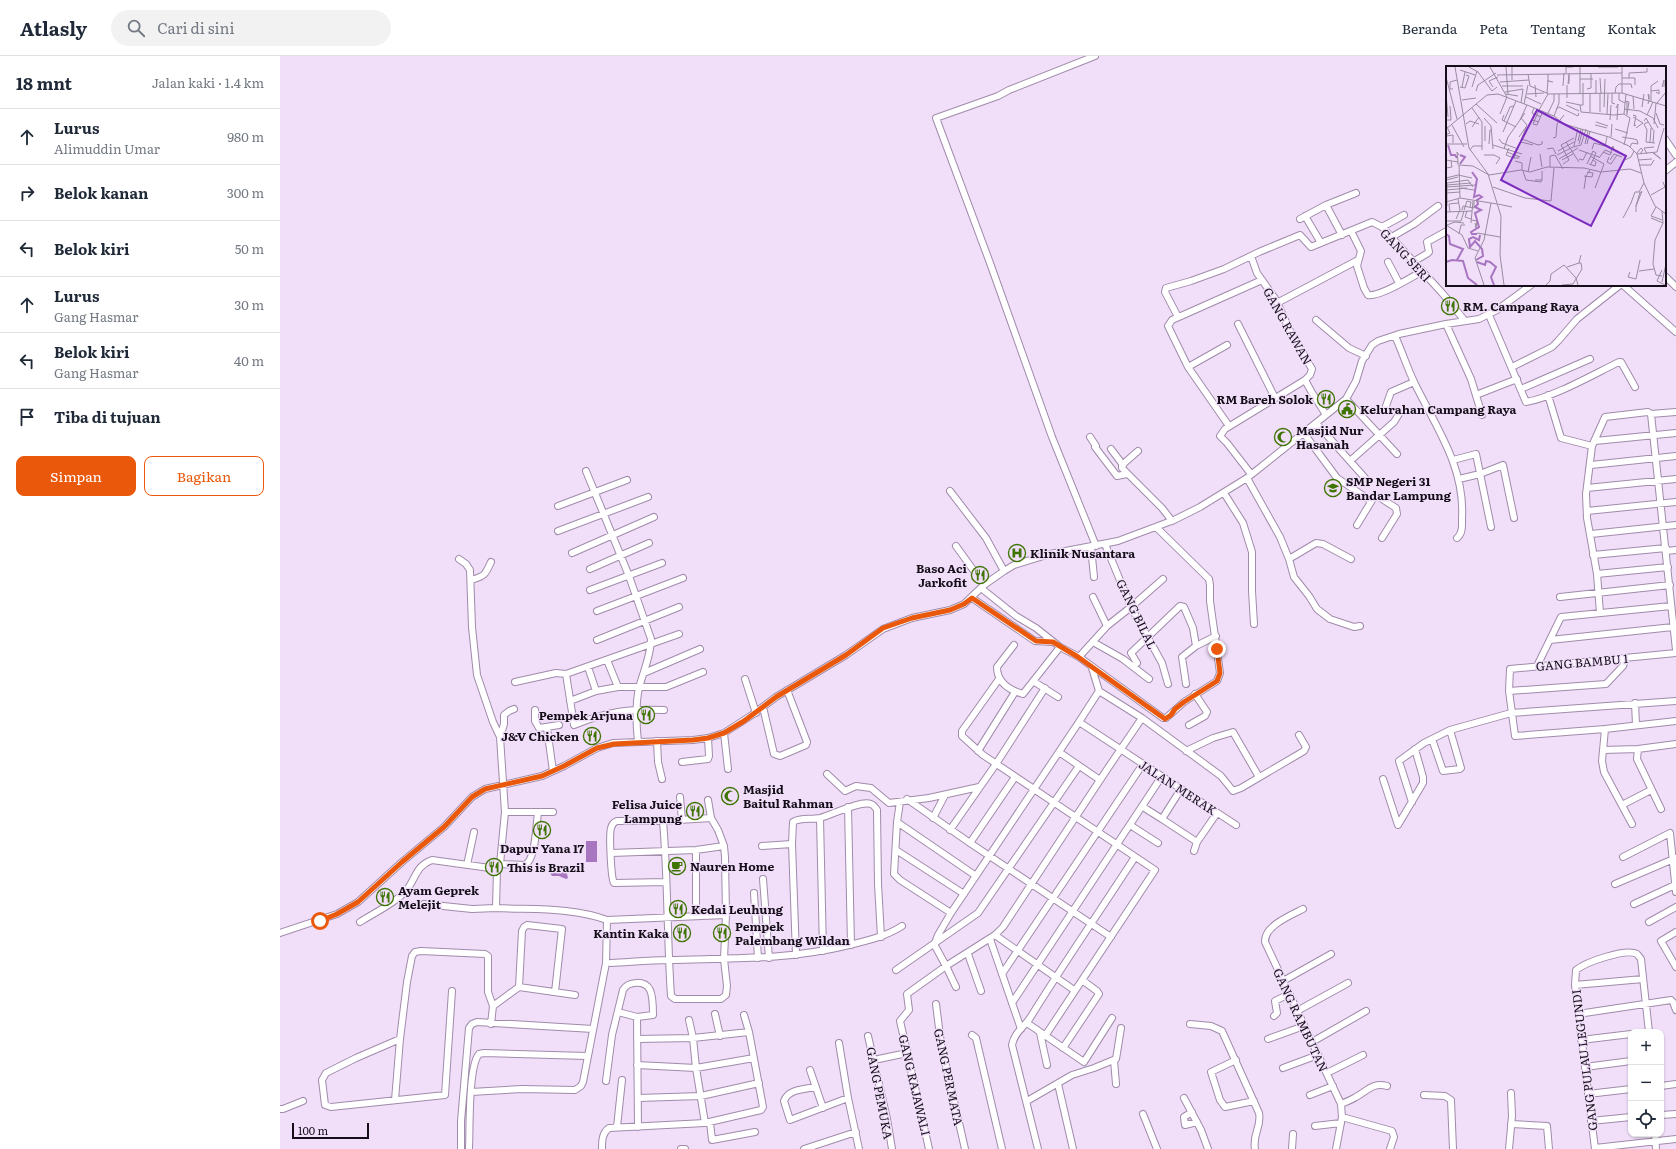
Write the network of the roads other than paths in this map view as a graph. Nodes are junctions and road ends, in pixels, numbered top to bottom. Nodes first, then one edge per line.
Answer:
1 (1095, 56) edge
2 (1666, 140) edge
3 (1676, 155) edge
4 (1676, 162) edge
5 (1666, 170) edge
6 (1356, 193) dead end
7 (1326, 205) junction
8 (1438, 206) dead end
9 (1404, 215) dead end
10 (1382, 227) junction
11 (1351, 231) junction
12 (1446, 232) edge
13 (1342, 234) junction
14 (1390, 238) junction
15 (1321, 243) junction
16 (1250, 256) junction
17 (1358, 260) junction
18 (1388, 262) dead end
19 (1413, 262) junction
20 (1421, 272) junction
21 (1666, 277) edge
22 (1262, 280) junction
23 (1399, 283) junction
24 (1530, 286) edge
25 (1619, 286) edge
26 (1624, 286) edge
27 (1676, 287) edge
28 (1277, 303) junction
29 (1489, 315) junction
30 (1178, 318) junction
31 (1316, 320) dead end
32 (1464, 321) junction
33 (1238, 324) dead end
34 (1446, 324) junction
35 (1676, 332) edge
36 (1395, 336) junction
37 (1227, 345) dead end
38 (1366, 356) junction
39 (1590, 359) dead end
40 (1188, 367) junction
41 (1512, 367) junction
42 (1517, 379) junction
43 (1305, 380) junction
44 (1414, 382) junction
45 (1635, 387) dead end
46 (1521, 389) junction
47 (1476, 395) junction
48 (1548, 395) junction
49 (1275, 398) junction
50 (1346, 399) junction
51 (1386, 406) dead end
52 (1676, 412) edge
53 (1399, 414) dead end
54 (1651, 414) junction
55 (1326, 415) junction
56 (1482, 415) dead end
57 (1316, 423) junction
58 (1229, 426) junction
59 (1304, 432) junction
60 (1676, 433) edge
61 (1379, 434) junction
62 (1652, 435) junction
63 (1090, 437) dead end
64 (1594, 444) junction
65 (1111, 449) dead end
66 (1138, 451) dead end
67 (1397, 454) dead end
68 (1676, 456) edge
69 (1655, 458) junction
70 (1350, 460) junction
71 (1453, 460) junction
72 (1123, 465) junction
73 (1591, 465) junction
74 (586, 471) dead end
75 (1127, 474) junction
76 (1480, 474) junction
77 (1249, 476) junction
78 (1365, 478) dead end
79 (1458, 479) junction
80 (1676, 479) edge
81 (627, 480) dead end
82 (1657, 481) junction
83 (1587, 488) junction
84 (950, 491) dead end
85 (594, 493) junction
86 (1224, 493) junction
87 (648, 496) dead end
88 (1371, 501) junction
89 (1676, 502) edge
90 (1660, 504) junction
91 (558, 506) dead end
92 (1587, 511) junction
93 (603, 513) junction
94 (654, 517) dead end
95 (1514, 518) dead end
96 (1172, 521) junction
97 (1676, 525) edge
98 (1356, 526) dead end
99 (1156, 527) junction
100 (1491, 527) dead end
101 (1663, 527) junction
102 (558, 531) dead end
103 (1591, 534) junction
104 (612, 535) junction
105 (1382, 538) dead end
106 (1457, 538) dead end
107 (649, 543) dead end
108 (1105, 544) junction
109 (956, 546) dead end
110 (1094, 547) junction
111 (1666, 550) junction
112 (1676, 550) edge
113 (572, 553) dead end
114 (620, 555) junction
115 (1593, 555) junction
116 (459, 559) dead end
117 (1289, 559) junction
118 (1351, 559) dead end
119 (491, 562) dead end
120 (662, 563) dead end
121 (1668, 567) junction
122 (590, 569) dead end
123 (1004, 571) junction
124 (1676, 573) edge
125 (1597, 574) junction
126 (1669, 574) junction
127 (629, 576) junction
128 (1094, 577) dead end
129 (683, 578) dead end
130 (1163, 579) dead end
131 (471, 580) junction
132 (1670, 585) junction
133 (983, 586) junction
134 (590, 590) dead end
135 (1599, 593) junction
136 (636, 596) junction
137 (1093, 597) dead end
138 (1560, 597) dead end
139 (972, 598) junction
140 (1671, 606) junction
141 (1131, 607) junction
142 (679, 608) dead end
143 (597, 611) dead end
144 (1600, 613) junction
145 (644, 622) junction
146 (1254, 624) dead end
147 (1107, 626) junction
148 (1360, 626) dead end
149 (1673, 627) junction
150 (679, 634) dead end
151 (1216, 636) junction
152 (1147, 637) junction
153 (597, 640) dead end
154 (1550, 640) junction
155 (1053, 642) junction
156 (1092, 642) junction
157 (651, 644) junction
158 (1014, 645) dead end
159 (1196, 646) junction
160 (1060, 647) junction
161 (700, 649) dead end
162 (1676, 650) edge
163 (1676, 653) edge
164 (1078, 657) junction
165 (1626, 658) junction
166 (607, 660) junction
167 (1137, 663) dead end
168 (1537, 666) junction
169 (588, 667) junction
170 (1092, 668) junction
171 (703, 672) dead end
172 (644, 673) junction
173 (566, 674) junction
174 (1000, 678) junction
175 (745, 679) dead end
176 (1149, 679) dead end
177 (1033, 681) junction
178 (515, 682) dead end
179 (1168, 684) dead end
180 (1186, 684) dead end
181 (618, 687) junction
182 (639, 687) junction
183 (1045, 688) junction
184 (788, 690) junction
185 (596, 691) junction
186 (1099, 691) junction
187 (1509, 691) junction
188 (1015, 692) junction
189 (1195, 694) junction
190 (1058, 697) dead end
191 (570, 701) junction
192 (1676, 701) edge
193 (1635, 703) junction
194 (763, 707) junction
195 (514, 709) dead end
196 (635, 709) junction
197 (535, 710) dead end
198 (664, 710) dead end
199 (756, 713) junction
200 (1512, 713) junction
201 (1142, 718) junction
202 (1079, 722) junction
203 (1676, 722) edge
204 (559, 725) dead end
205 (1189, 725) dead end
206 (1636, 725) junction
207 (546, 728) junction
208 (1605, 729) junction
209 (1450, 730) junction
210 (724, 733) junction
211 (1299, 735) dead end
212 (500, 737) junction
213 (708, 738) junction
214 (1432, 739) junction
215 (657, 741) junction
216 (638, 742) junction
217 (1676, 744) edge
218 (1120, 749) junction
219 (1415, 749) junction
220 (1638, 749) junction
221 (1603, 750) junction
222 (978, 751) junction
223 (1186, 751) junction
224 (1059, 752) junction
225 (682, 762) dead end
226 (996, 764) junction
227 (1143, 764) junction
228 (1079, 766) junction
229 (728, 769) dead end
230 (553, 771) junction
231 (827, 774) dead end
232 (1162, 776) junction
233 (1015, 777) junction
234 (1259, 777) junction
235 (662, 779) dead end
236 (1383, 779) dead end
237 (1100, 780) junction
238 (504, 784) junction
239 (979, 787) junction
240 (1034, 789) junction
241 (1181, 789) junction
242 (1651, 790) junction
243 (946, 795) junction
244 (680, 798) dead end
245 (908, 799) junction
246 (708, 800) dead end
247 (900, 802) junction
248 (1053, 802) junction
249 (1412, 802) junction
250 (1622, 806) junction
251 (848, 807) junction
252 (1143, 807) junction
253 (1661, 809) dead end
254 (505, 812) junction
255 (553, 812) dead end
256 (538, 813) junction
257 (1217, 813) junction
258 (1076, 817) junction
259 (711, 818) junction
260 (820, 818) junction
261 (933, 818) junction
262 (1162, 819) junction
263 (682, 820) junction
264 (663, 821) junction
265 (897, 822) junction
266 (1632, 824) dead end
267 (1236, 825) dead end
268 (1130, 826) junction
269 (950, 830) junction
270 (474, 832) dead end
271 (1098, 832) junction
272 (1197, 842) junction
273 (970, 843) junction
274 (1158, 843) dead end
275 (792, 844) junction
276 (1116, 844) junction
277 (724, 846) junction
278 (762, 846) dead end
279 (696, 850) junction
280 (896, 850) junction
281 (666, 851) junction
282 (1194, 851) dead end
283 (611, 853) junction
284 (990, 856) junction
285 (1136, 857) junction
286 (1623, 857) dead end
287 (1674, 858) edge
288 (467, 864) junction
289 (498, 867) junction
290 (1009, 869) junction
291 (976, 876) junction
292 (764, 879) dead end
293 (666, 882) junction
294 (1615, 884) dead end
295 (1031, 885) junction
296 (1676, 888) edge
297 (754, 893) dead end
298 (964, 894) junction
299 (1053, 898) junction
300 (424, 904) dead end
301 (1634, 904) dead end
302 (1676, 907) edge
303 (496, 908) junction
304 (1303, 909) dead end
305 (1072, 911) junction
306 (951, 913) junction
307 (726, 915) junction
308 (696, 916) junction
309 (668, 917) junction
310 (607, 920) junction
311 (360, 922) dead end
312 (1649, 922) dead end
313 (1091, 924) junction
314 (902, 926) dead end
315 (1676, 932) edge
316 (280, 933) edge
317 (995, 935) junction
318 (881, 937) junction
319 (1111, 937) junction
320 (990, 939) junction
321 (934, 944) junction
322 (851, 945) junction
323 (824, 951) junction
324 (1017, 951) junction
325 (968, 954) junction
326 (1331, 954) dead end
327 (796, 955) junction
328 (758, 958) junction
329 (769, 958) junction
330 (724, 959) junction
331 (668, 960) junction
332 (1675, 962) edge
333 (611, 963) dead end
334 (1036, 965) junction
335 (946, 966) junction
336 (896, 970) dead end
337 (1002, 974) junction
338 (1055, 977) junction
339 (1643, 979) junction
340 (1082, 980) junction
341 (1283, 981) junction
342 (1348, 983) dead end
343 (1575, 985) junction
344 (519, 987) junction
345 (956, 987) dead end
346 (1074, 990) junction
347 (452, 991) dead end
348 (981, 991) dead end
349 (555, 992) junction
350 (1289, 994) junction
351 (575, 995) dead end
352 (1012, 1003) junction
353 (936, 1004) dead end
354 (1645, 1005) junction
355 (493, 1006) junction
356 (1676, 1010) edge
357 (1298, 1011) junction
358 (1366, 1011) dead end
359 (618, 1012) junction
360 (715, 1014) dead end
361 (1578, 1014) junction
362 (744, 1015) dead end
363 (1274, 1016) dead end
364 (637, 1017) junction
365 (1112, 1018) dead end
366 (689, 1020) dead end
367 (1027, 1023) junction
368 (491, 1024) junction
369 (1190, 1024) dead end
370 (1304, 1026) junction
371 (1121, 1028) dead end
372 (593, 1029) junction
373 (1021, 1029) junction
374 (1648, 1029) edge
375 (749, 1032) junction
376 (1628, 1034) edge
377 (972, 1035) dead end
378 (1042, 1035) junction
379 (720, 1036) junction
380 (868, 1036) dead end
381 (693, 1038) junction
382 (400, 1039) junction
383 (637, 1039) junction
384 (1268, 1039) dead end
385 (1582, 1040) junction
386 (1312, 1042) junction
387 (839, 1043) dead end
388 (1063, 1048) junction
389 (907, 1052) junction
390 (1318, 1055) junction
391 (1363, 1055) dead end
392 (587, 1056) junction
393 (754, 1058) junction
394 (874, 1060) junction
395 (1114, 1060) junction
396 (1236, 1060) junction
397 (1628, 1061) edge
398 (638, 1065) junction
399 (1047, 1065) dead end
400 (1585, 1067) junction
401 (696, 1068) junction
402 (1283, 1068) dead end
403 (810, 1070) dead end
404 (1327, 1073) junction
405 (622, 1080) dead end
406 (606, 1081) dead end
407 (759, 1083) junction
408 (1058, 1084) junction
409 (1116, 1084) dead end
410 (1676, 1084) edge
411 (1332, 1086) junction
412 (1387, 1086) dead end
413 (1664, 1086) edge
414 (816, 1087) junction
415 (1628, 1089) edge
416 (472, 1092) junction
417 (1511, 1093) dead end
418 (1588, 1094) junction
419 (1310, 1095) dead end
420 (1424, 1095) dead end
421 (700, 1096) junction
422 (638, 1098) junction
423 (848, 1098) junction
424 (1184, 1098) dead end
425 (395, 1100) junction
426 (303, 1101) dead end
427 (1027, 1101) junction
428 (1254, 1101) junction
429 (1341, 1104) junction
430 (823, 1108) junction
431 (280, 1109) edge
432 (1192, 1112) junction
433 (1143, 1114) dead end
434 (1676, 1114) edge
435 (1664, 1115) edge
436 (1628, 1117) edge
437 (1342, 1120) junction
438 (1591, 1121) junction
439 (1197, 1122) junction
440 (708, 1123) junction
441 (1512, 1124) junction
442 (1315, 1126) dead end
443 (618, 1127) junction
444 (638, 1127) junction
445 (755, 1132) dead end
446 (856, 1132) junction
447 (1293, 1134) dead end
448 (1655, 1137) edge
449 (1676, 1139) edge
450 (461, 1149) edge
451 (469, 1149) edge
452 (602, 1149) edge
453 (681, 1149) edge
454 (685, 1149) edge
455 (804, 1149) edge
456 (859, 1149) edge
457 (892, 1149) edge
458 (929, 1149) edge
459 (966, 1149) edge
460 (1002, 1149) edge
461 (1038, 1149) edge
462 (1073, 1149) edge
463 (1156, 1149) edge
464 (1208, 1149) edge
465 (1255, 1149) edge
466 (1292, 1149) edge
467 (1336, 1149) edge
468 (1390, 1149) edge
469 (1453, 1149) edge
470 (1509, 1149) edge
471 (1549, 1149) edge
472 (1595, 1149) edge
473 (1656, 1149) edge

1 - 110 street
2 - 3 street
4 - 5 street
6 - 7 street
7 - 13 street
7 - 15 street
8 - 14 street
9 - 10 street
10 - 11 street, GANG SERI
10 - 14 street, GANG SERI
11 - 13 street, GANG SERI
11 - 17 street
12 - 19 street
13 - 15 street, GANG SERI
14 - 19 street, GANG SERI
15 - 16 street
16 - 22 street, GANG RAWAN
16 - 30 street
17 - 23 street
17 - 28 street
18 - 23 street
19 - 20 street, GANG SERI
20 - 23 street
20 - 32 street, GANG SERI
21 - 27 street
22 - 28 street, GANG RAWAN
22 - 30 street
24 - 29 street
25 - 41 street
26 - 35 street
28 - 43 street, GANG RAWAN
29 - 32 street
29 - 41 street
30 - 40 street
31 - 38 street
32 - 34 street
33 - 49 street
34 - 36 street
34 - 47 street
36 - 38 street
36 - 44 street
37 - 40 street
38 - 50 street
39 - 46 street
40 - 58 street
41 - 42 street
42 - 46 street
42 - 47 street
43 - 49 street
43 - 55 street, GANG RAWAN
44 - 51 street
44 - 71 street
45 - 48 street
46 - 48 street
47 - 56 street
48 - 64 street
49 - 58 street
50 - 55 street
50 - 61 street
52 - 54 street
53 - 61 street
54 - 62 street
54 - 64 street
55 - 57 street
57 - 59 street
57 - 70 street
58 - 77 street
59 - 77 street
59 - 88 street
60 - 62 street
61 - 67 street
61 - 70 street
62 - 64 street
62 - 69 street
63 - 75 street
64 - 73 street
65 - 72 street
66 - 72 street
68 - 69 street
69 - 73 street
69 - 82 street
70 - 78 street
71 - 76 street
71 - 79 street
72 - 75 street
73 - 83 street
74 - 85 street
75 - 96 street
76 - 79 street
76 - 95 street
76 - 100 street
77 - 86 street
77 - 117 street
79 - 106 street
80 - 82 street
81 - 85 street
82 - 83 street
82 - 90 street
83 - 92 street
84 - 123 street
85 - 91 street
85 - 93 street
86 - 96 street
86 - 146 street
87 - 93 street
88 - 98 street
88 - 105 street
89 - 90 street
90 - 92 street
90 - 101 street
92 - 103 street
93 - 102 street
93 - 104 street
94 - 104 street
96 - 99 street
97 - 101 street
99 - 108 street
99 - 151 street
101 - 103 street
101 - 111 street
103 - 115 street
104 - 113 street
104 - 114 street
107 - 114 street
108 - 110 street
108 - 141 street, GANG BILAL
109 - 133 street
110 - 123 street
110 - 128 street
111 - 112 street
111 - 115 street
111 - 121 street
114 - 122 street
114 - 127 street
115 - 125 street
116 - 131 street
117 - 118 street
117 - 148 street
119 - 131 street
120 - 127 street
121 - 125 street
121 - 126 street
123 - 133 street
124 - 126 street
125 - 135 street
126 - 132 street
127 - 134 street
127 - 136 street
129 - 136 street
130 - 141 street
131 - 212 street
132 - 135 street
132 - 140 street
133 - 139 street
133 - 155 street
135 - 138 street
135 - 144 street
136 - 143 street
136 - 145 street
137 - 147 street
139 - 155 street
139 - 184 street
140 - 144 street
140 - 149 street
141 - 147 street
141 - 152 street, GANG BILAL
142 - 145 street
144 - 154 street
145 - 153 street
145 - 157 street
147 - 156 street
149 - 154 street
149 - 162 street
150 - 157 street
151 - 159 street
151 - 189 street
152 - 159 street
152 - 167 street
152 - 179 street, GANG BILAL
154 - 168 street
155 - 160 street
156 - 164 street
156 - 176 street
157 - 166 street
157 - 172 street
158 - 174 street
159 - 180 street
160 - 164 street
160 - 177 street
161 - 172 street
163 - 165 street, GANG BAMBU 1
164 - 170 street
165 - 168 street, GANG BAMBU 1
165 - 187 street
166 - 169 street
166 - 181 street
168 - 187 street, GANG BAMBU 1
169 - 173 street
169 - 185 street
170 - 186 street
170 - 189 street
171 - 182 street
172 - 182 street
173 - 178 street
173 - 191 street
174 - 188 street
174 - 222 street
175 - 199 street
177 - 183 street
177 - 188 street
181 - 182 street
181 - 185 street
182 - 196 street
183 - 190 street
183 - 226 street
184 - 194 street
184 - 194 street
185 - 191 street
186 - 201 street
186 - 202 street
187 - 200 street
188 - 222 street
189 - 205 street
191 - 196 street
192 - 193 street
193 - 200 street
193 - 206 street
194 - 199 street
195 - 212 street
196 - 198 street
196 - 216 street
197 - 207 street
199 - 210 street
200 - 208 street
200 - 209 street
201 - 218 street
201 - 223 street
202 - 218 street, JALAN MERAK
202 - 224 street
203 - 206 street
204 - 207 street
206 - 208 street
207 - 230 street
208 - 221 street
209 - 214 street
209 - 214 street
210 - 213 street
210 - 229 street
211 - 234 street
212 - 238 street
213 - 215 street
213 - 225 street
214 - 219 street
215 - 216 street
215 - 235 street
216 - 230 street
217 - 220 street
218 - 227 street, JALAN MERAK
218 - 237 street
219 - 249 street
219 - 249 street
220 - 221 street
220 - 242 street
221 - 250 street
222 - 226 street
223 - 234 street
223 - 234 street
224 - 228 street
224 - 240 street
226 - 233 street
226 - 239 street
227 - 232 street, JALAN MERAK
227 - 271 street
228 - 237 street
228 - 248 street
230 - 238 street
231 - 247 street
232 - 241 street, JALAN MERAK
232 - 252 street
233 - 240 street
233 - 273 street
236 - 249 street
237 - 258 street
238 - 254 street
238 - 316 street
239 - 243 street
239 - 269 street
240 - 248 street
240 - 284 street
241 - 257 street, JALAN MERAK
241 - 262 street
242 - 250 street
242 - 253 street
243 - 245 street
243 - 261 street
244 - 263 street
245 - 247 street
245 - 261 street
246 - 259 street
247 - 265 street
248 - 258 street
248 - 290 street
250 - 266 street
251 - 260 street
251 - 318 street
251 - 322 street
252 - 262 street
252 - 268 street
254 - 256 street
254 - 289 street
255 - 256 street
256 - 289 street
257 - 267 street, JALAN MERAK
257 - 272 street
258 - 271 street
258 - 295 street
259 - 263 street
259 - 277 street
260 - 275 street
260 - 323 street
261 - 269 street
262 - 272 street
263 - 264 street
264 - 281 street
264 - 283 street
265 - 280 street
265 - 291 street
268 - 274 street
268 - 276 street
269 - 273 street
270 - 288 street
271 - 276 street
271 - 299 street
272 - 282 street
273 - 284 street
275 - 278 street
275 - 327 street
276 - 285 street
276 - 305 street
277 - 279 street
277 - 307 street
279 - 281 street
279 - 308 street
280 - 298 street
280 - 306 street
281 - 283 street
281 - 293 street
283 - 293 street
284 - 290 street
284 - 291 street
285 - 313 street
285 - 319 street
286 - 287 street
287 - 294 street
287 - 296 street
288 - 289 street
288 - 311 street
289 - 303 street
290 - 295 street
290 - 321 street
291 - 298 street
292 - 329 street
293 - 309 street
295 - 299 street
295 - 317 street
296 - 301 street
297 - 328 street
298 - 306 street
299 - 305 street
299 - 324 street
300 - 303 street
302 - 312 street
303 - 310 street
304 - 341 street, GANG RAMBUTAN
305 - 313 street
305 - 334 street
306 - 321 street
307 - 308 street
307 - 330 street
308 - 309 street
309 - 310 street
309 - 331 street
310 - 372 street
313 - 319 street
313 - 338 street
314 - 318 street
315 - 332 street
317 - 320 street
317 - 324 street
318 - 322 street
319 - 340 street
320 - 325 street
320 - 337 street
321 - 335 street
321 - 336 street
322 - 323 street
323 - 327 street
324 - 334 street
324 - 337 street
325 - 335 street
325 - 348 street
326 - 341 street
327 - 329 street
328 - 329 street
328 - 330 street
330 - 331 street
330 - 331 street
331 - 333 street
334 - 338 street
334 - 352 street
335 - 345 street
335 - 389 street, GANG RAJAWALI
337 - 352 street
338 - 346 street
338 - 367 street
339 - 343 street
339 - 343 street, GANG PULAU LEGUNDI
339 - 354 street
340 - 346 street
340 - 388 street
341 - 350 street, GANG RAMBUTAN
342 - 357 street
343 - 361 street, GANG PULAU LEGUNDI
344 - 349 street
344 - 349 street
344 - 355 street
346 - 378 street
347 - 425 street
349 - 351 street
350 - 357 street, GANG RAMBUTAN
350 - 363 street
352 - 373 street
353 - 459 street, GANG PERMATA
354 - 356 street
354 - 361 street
354 - 374 street
355 - 368 street
355 - 382 street
357 - 370 street, GANG RAMBUTAN
358 - 386 street
359 - 364 street
359 - 364 street
359 - 406 street
360 - 379 street
361 - 385 street, GANG PULAU LEGUNDI
362 - 375 street
364 - 383 street
365 - 388 street
366 - 381 street
367 - 373 street
367 - 378 street
368 - 372 street
368 - 450 street
369 - 396 street
370 - 384 street
370 - 386 street, GANG RAMBUTAN
371 - 395 street
372 - 392 street
373 - 427 street
375 - 379 street
375 - 393 street
376 - 385 street
377 - 460 street
378 - 388 street
378 - 399 street
379 - 381 street
380 - 394 street, GANG PEMUKA
381 - 383 street
381 - 401 street
382 - 425 street
382 - 425 street
383 - 398 street
385 - 400 street, GANG PULAU LEGUNDI
386 - 390 street, GANG RAMBUTAN
387 - 423 street
389 - 394 street
389 - 458 street, GANG RAJAWALI
390 - 402 street
390 - 404 street, GANG RAMBUTAN
391 - 404 street
392 - 416 street
392 - 416 street
393 - 401 street
393 - 407 street
394 - 457 street, GANG PEMUKA
395 - 408 street
395 - 409 street
396 - 428 street
396 - 428 street
397 - 400 street
398 - 401 street
398 - 422 street
400 - 418 street, GANG PULAU LEGUNDI
401 - 421 street
403 - 414 street
404 - 411 street, GANG RAMBUTAN
405 - 443 street
407 - 421 street
407 - 440 street
408 - 427 street
408 - 462 street
410 - 413 street
411 - 419 street
411 - 429 street, GANG RAMBUTAN
412 - 429 street
414 - 430 street
414 - 430 street
415 - 418 street
416 - 451 street
417 - 441 street
418 - 438 street, GANG PULAU LEGUNDI
420 - 469 street
421 - 422 street
421 - 440 street
422 - 444 street
423 - 430 street
423 - 446 street
424 - 432 street
426 - 431 street
427 - 461 street
428 - 465 street
429 - 437 street, GANG RAMBUTAN
432 - 439 street
432 - 439 street
433 - 463 street
434 - 435 street
436 - 438 street
437 - 442 street
437 - 467 street, GANG RAMBUTAN
437 - 468 street
438 - 472 street, GANG PULAU LEGUNDI
439 - 464 street
440 - 444 street
440 - 445 street
441 - 470 street
441 - 471 street
443 - 444 street
443 - 452 street
446 - 455 street
446 - 456 street
447 - 466 street
448 - 449 street
448 - 472 street
448 - 473 street
453 - 454 street

